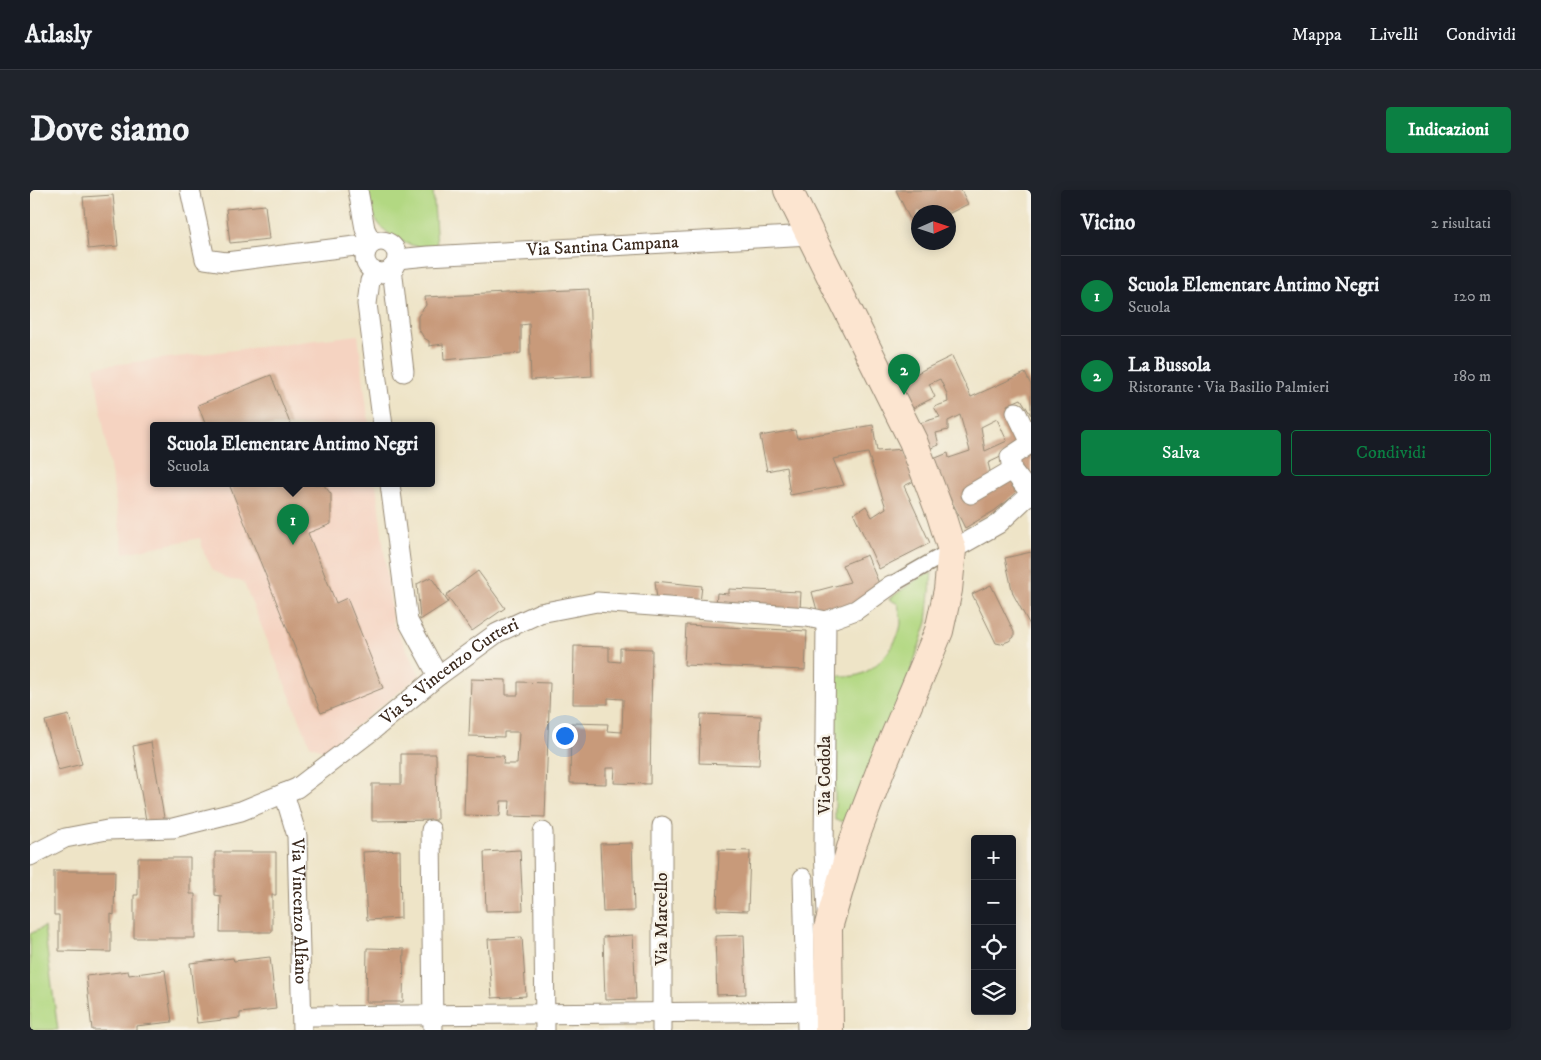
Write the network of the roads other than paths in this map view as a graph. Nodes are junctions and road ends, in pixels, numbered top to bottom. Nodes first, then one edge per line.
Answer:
1 (190, 190) edge
2 (358, 190) edge
3 (788, 190) edge
4 (810, 234) junction
5 (369, 248) junction
6 (389, 267) junction
7 (404, 372) dead end
8 (1016, 412) dead end
9 (382, 422) edge
10 (1012, 470) junction
11 (390, 487) edge
12 (1031, 493) edge
13 (970, 494) dead end
14 (952, 550) junction
15 (891, 585) joint
16 (826, 621) junction
17 (438, 676) junction
18 (284, 793) junction
19 (662, 826) dead end
20 (824, 826) junction
21 (431, 830) dead end
22 (543, 832) dead end
23 (841, 851) junction
24 (30, 856) edge
25 (803, 878) dead end
26 (822, 1017) edge
27 (662, 1021) edge
28 (433, 1022) edge
29 (545, 1022) edge
30 (306, 1023) edge
31 (807, 1030) edge

1 - 5 street
2 - 5 street
3 - 4 main road
4 - 6 street, Via Santina Campana
4 - 14 main road
5 - 6 street
5 - 6 street
6 - 7 street
6 - 9 street
8 - 10 street
10 - 12 street
10 - 13 street
11 - 17 street
12 - 14 street
14 - 15 street
14 - 23 main road
15 - 16 street, Via S. Vincenzo Curteri
16 - 17 street, Via S. Vincenzo Curteri
16 - 20 street, Via Codola
17 - 18 street, Via S. Vincenzo Curteri
18 - 24 street, Via S. Vincenzo Curteri
18 - 30 street, Via Vincenzo Alfano
19 - 27 street, Via Marcello
20 - 23 street, Via Codola
20 - 23 street
21 - 28 street
22 - 29 street
23 - 26 main road
25 - 26 street
26 - 27 street
26 - 31 street
27 - 29 street
28 - 29 street
28 - 30 street

